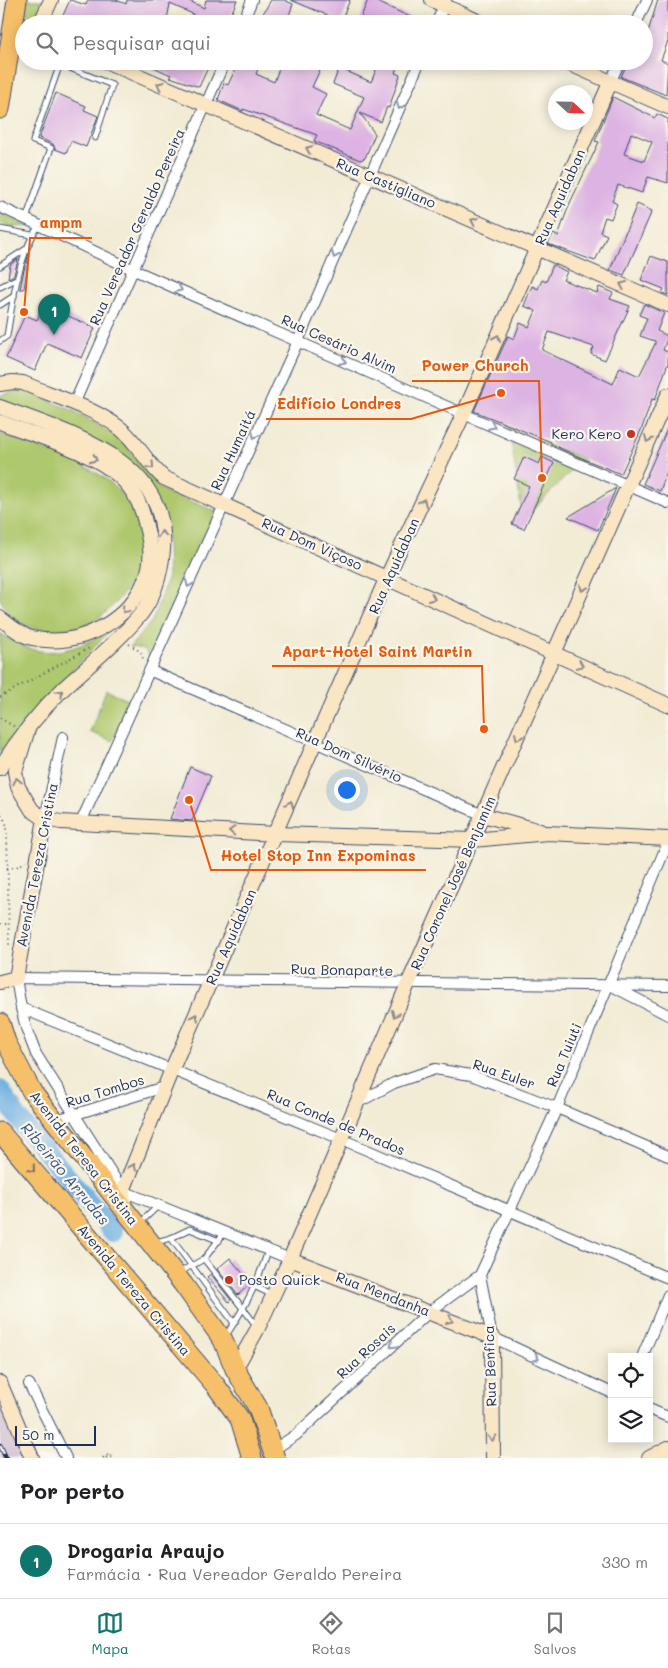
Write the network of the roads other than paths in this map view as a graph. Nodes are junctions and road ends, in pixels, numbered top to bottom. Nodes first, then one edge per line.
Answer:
1 (17, 0) edge
2 (51, 0) edge
3 (252, 0) edge
4 (647, 0) edge
5 (441, 2) edge
6 (18, 15) edge
7 (44, 15) edge
8 (246, 15) edge
9 (438, 15) edge
10 (466, 15) edge
11 (640, 15) edge
12 (15, 38) edge
13 (58, 70) edge
14 (74, 70) edge
15 (125, 70) edge
16 (221, 70) edge
17 (416, 70) edge
18 (582, 70) edge
19 (616, 70) edge
20 (610, 83) junction
21 (206, 106) junction
22 (668, 107) edge
23 (0, 109) edge
24 (95, 138) dead end
25 (370, 176) junction
26 (0, 207) edge
27 (26, 219) junction
28 (38, 225) junction
29 (0, 229) edge
30 (32, 235) junction
31 (26, 249) junction
32 (537, 249) junction
33 (0, 266) edge
34 (134, 270) junction
35 (18, 278) junction
36 (0, 287) edge
37 (14, 296) junction
38 (0, 305) edge
39 (668, 305) edge
40 (0, 340) edge
41 (298, 341) junction
42 (0, 384) edge
43 (668, 395) edge
44 (74, 404) junction
45 (0, 407) edge
46 (464, 413) junction
47 (0, 422) edge
48 (627, 485) junction
49 (668, 504) edge
50 (223, 505) junction
51 (388, 578) junction
52 (0, 618) edge
53 (555, 654) junction
54 (151, 671) junction
55 (668, 705) edge
56 (23, 728) junction
57 (63, 736) dead end
58 (316, 741) junction
59 (0, 768) edge
60 (483, 815) junction
61 (45, 819) junction
62 (81, 822) junction
63 (548, 833) junction
64 (277, 834) junction
65 (473, 840) junction
66 (668, 841) edge
67 (16, 978) junction
68 (211, 981) junction
69 (0, 982) edge
70 (408, 984) junction
71 (609, 984) junction
72 (668, 986) edge
73 (21, 1008) junction
74 (668, 1014) edge
75 (0, 1023) edge
76 (172, 1069) junction
77 (164, 1087) junction
78 (357, 1103) junction
79 (557, 1108) junction
80 (74, 1115) junction
81 (53, 1120) junction
82 (0, 1132) edge
83 (341, 1139) junction
84 (668, 1156) edge
85 (123, 1191) junction
86 (158, 1206) junction
87 (511, 1211) junction
88 (131, 1220) junction
89 (222, 1237) junction
90 (171, 1238) junction
91 (150, 1243) junction
92 (268, 1251) junction
93 (204, 1259) junction
94 (290, 1259) junction
95 (194, 1266) junction
96 (480, 1275) junction
97 (668, 1278) edge
98 (179, 1279) junction
99 (256, 1287) junction
100 (273, 1295) junction
101 (668, 1295) edge
102 (245, 1308) junction
103 (429, 1312) junction
104 (234, 1323) junction
105 (258, 1328) junction
106 (492, 1337) junction
107 (223, 1340) junction
108 (644, 1353) edge
109 (235, 1369) junction
110 (0, 1383) edge
111 (29, 1384) dead end
112 (608, 1391) edge
113 (653, 1411) edge
114 (668, 1417) edge
115 (668, 1448) edge
116 (274, 1454) edge
117 (32, 1458) edge
118 (66, 1458) edge
119 (252, 1458) edge
120 (493, 1458) edge
121 (649, 1458) edge

1 - 6 highway
2 - 7 street
3 - 8 street
4 - 11 street
5 - 9 street
5 - 10 street
12 - 23 highway
13 - 27 lane
14 - 24 lane
21 -> 15 street, Rua Castigliano
16 - 21 street, Rua Vereador Geraldo Pereira
17 -> 25 street, Rua Humaitá
18 - 20 street
19 - 20 street, Rua Aquidaban
20 - 22 street
20 - 32 street, Rua Aquidaban
25 -> 21 street, Rua Castigliano
21 - 34 street, Rua Vereador Geraldo Pereira
32 -> 25 street, Rua Castigliano
25 -> 41 street, Rua Humaitá
26 - 27 street, Rua Cesário Alvim
27 - 28 street, Rua Cesário Alvim
28 - 30 lane
28 - 34 street, Rua Cesário Alvim
29 - 30 lane
30 - 31 lane
31 - 33 lane
31 - 35 lane
39 -> 32 street, Rua Castigliano
46 -> 32 street, Rua Aquidaban
34 -> 41 street, Rua Cesário Alvim
34 - 44 street, Rua Vereador Geraldo Pereira
35 - 36 lane
35 - 37 lane
37 - 38 lane
37 - 40 lane
41 -> 46 street, Rua Cesário Alvim
41 -> 50 street, Rua Humaitá
42 - 44 street, Rua Dom Viçoso
43 -> 48 street, Rua Coronel José Benjamim
44 -> 50 street, Rua Dom Viçoso
56 -> 45 street
46 -> 48 street, Rua Cesário Alvim
51 -> 46 street, Rua Aquidaban
47 -> 52 street
48 - 49 street, Rua Cesário Alvim
48 -> 53 street, Rua Coronel José Benjamim
50 - 51 street, Rua Dom Viçoso
50 -> 54 street, Rua Humaitá
51 -> 53 street, Rua Dom Viçoso
51 - 58 street, Rua Aquidaban
53 -> 55 street, Rua Dom Viçoso
53 -> 60 street, Rua Coronel José Benjamim
54 - 58 street, Rua Dom Silvério
54 - 62 street, Rua Humaitá
56 - 59 street
61 -> 56 street
57 - 61 street, Avenida Tereza Cristina
58 - 60 street, Rua Dom Silvério
64 -> 58 street, Rua Aquidaban
60 - 63 street, Rua Dom Silvério
60 - 65 street, Rua Coronel José Benjamim
61 - 62 street
61 - 67 street, Avenida Tereza Cristina
64 -> 62 street
63 - 65 street
63 - 66 street
64 - 65 street
64 - 68 street, Rua Aquidaban
65 - 70 street, Rua Coronel José Benjamim
66 - 71 street, Rua Tuiuti
67 - 68 street, Rua Bonaparte
67 - 69 street
67 - 73 street
68 - 70 street, Rua Bonaparte
76 -> 68 street, Rua Aquidaban
70 - 71 street, Rua Bonaparte
70 -> 78 street, Rua Coronel José Benjamim
71 - 72 street, Rua Bonaparte
71 - 74 street
71 - 79 street, Rua Tuiuti
73 - 76 street, Rua Conde de Prados
73 - 80 street
75 - 81 highway, Avenida Teresa Cristina
76 - 77 street, Rua Aquidaban
76 - 83 street, Rua Conde de Prados
77 - 80 street, Rua Tombos
85 -> 77 street, Rua Aquidaban
78 - 79 street, Rua Euler
78 - 83 street, Rua Coronel José Benjamim
79 - 84 street, Rua Euler
79 - 87 street, Rua Tuiuti
80 - 81 street, Rua Tombos
80 - 85 street
81 - 88 highway, Avenida Teresa Cristina
82 -> 119 highway, Avenida Tereza Cristina
83 - 87 street, Rua Conde de Prados
83 - 94 street, Rua Coronel José Benjamim
85 - 86 street, Rua Mendanha
85 - 88 street, Rua Aquidaban
86 - 88 lane
86 - 89 street, Rua Mendanha
87 - 96 street, Rua Tuiuti
87 - 97 street, Rua Conde de Prados
88 - 91 highway, Avenida Teresa Cristina
89 - 90 lane
89 - 92 street, Rua Mendanha
89 - 93 lane
90 - 91 lane
90 - 95 lane
91 - 98 highway, Avenida Teresa Cristina
92 - 94 street, Rua Mendanha
92 - 99 lane
93 - 95 lane
93 - 102 lane
94 - 100 street, Rua Coronel José Benjamim
94 - 103 street, Rua Mendanha
95 - 98 lane
95 - 104 lane
96 - 103 street, Rua Rosais
96 - 106 street, Rua Benfica
98 - 107 highway
99 - 100 lane
99 - 102 lane
100 - 105 street, Rua Coronel José Benjamim
101 - 108 street
102 - 104 lane
102 - 105 lane
103 -> 106 street, Rua Mendanha
103 -> 116 street, Rua Rosais
104 - 107 lane
105 - 109 street, Rua Coronel José Benjamim
106 -> 112 street, Rua Mendanha
106 -> 120 street, Rua Benfica
107 - 109 highway
109 - 116 highway
110 - 117 street
111 - 118 street
113 - 114 street
115 - 121 street

